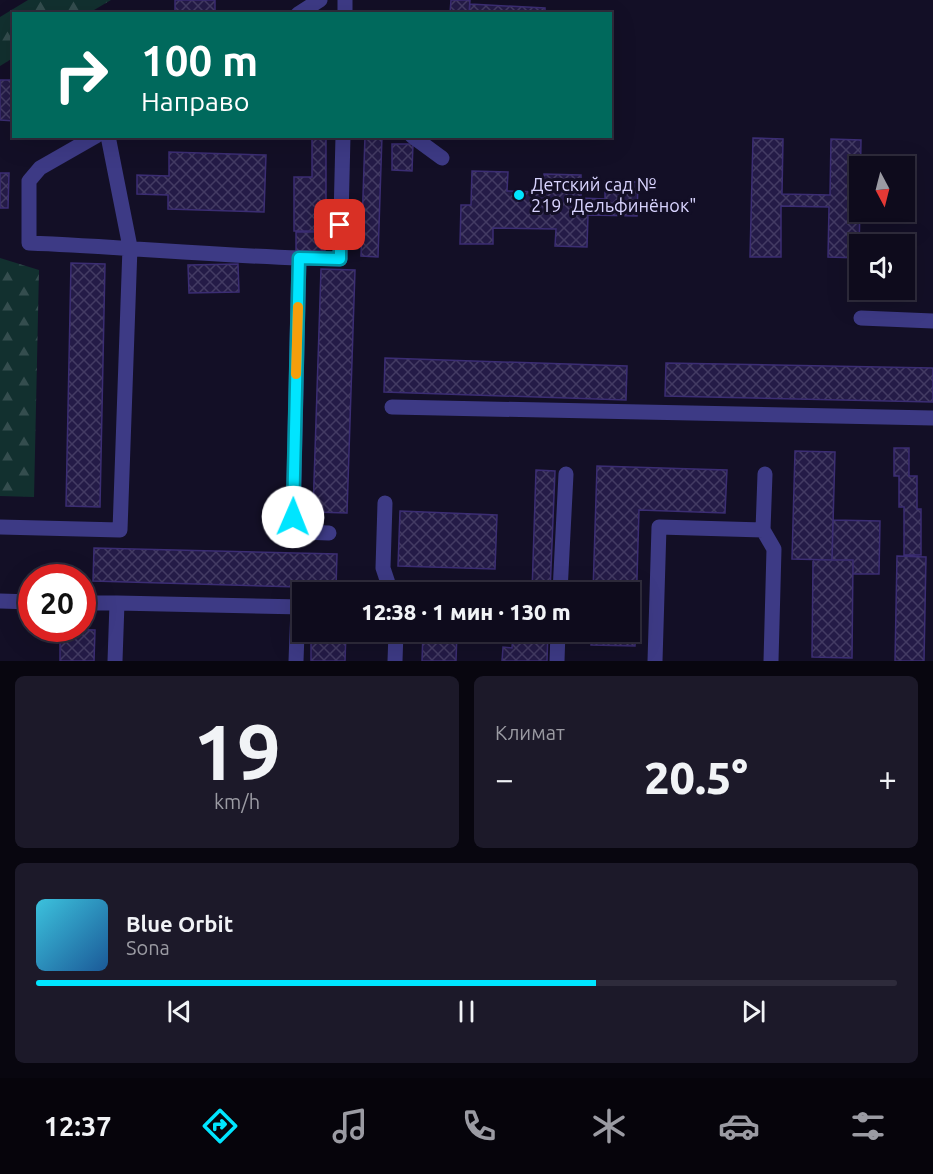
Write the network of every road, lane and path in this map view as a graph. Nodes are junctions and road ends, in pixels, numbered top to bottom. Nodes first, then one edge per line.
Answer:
1 (320, 0) edge
2 (301, 12) edge
3 (92, 138) edge
4 (108, 138) edge
5 (343, 138) edge
6 (415, 138) edge
7 (442, 158) dead end
8 (130, 247) junction
9 (299, 258) junction
10 (861, 318) dead end
11 (933, 321) edge
12 (392, 407) dead end
13 (933, 418) edge
14 (566, 474) dead end
15 (765, 474) dead end
16 (385, 503) dead end
17 (0, 527) edge
18 (763, 530) junction
19 (329, 533) dead end
20 (388, 582) edge
21 (561, 582) edge
22 (0, 602) edge
23 (18, 602) edge
24 (96, 603) edge
25 (117, 603) junction
26 (292, 607) edge
27 (297, 642) edge
28 (396, 642) edge
29 (558, 642) edge
30 (115, 661) edge
31 (296, 661) edge
32 (395, 661) edge
33 (557, 661) edge
34 (655, 661) edge
35 (771, 661) edge

1 - 2 lane
3 - 8 lane
4 - 8 lane
5 - 9 lane
6 - 7 lane
8 - 9 lane
8 - 17 lane
9 - 19 lane
10 - 11 lane
12 - 13 lane
14 - 21 lane
15 - 18 lane
16 - 20 lane
18 - 34 lane
18 - 35 lane
22 - 23 lane
24 - 25 lane
25 - 26 lane
25 - 30 lane
27 - 31 lane
28 - 32 lane
29 - 33 lane

